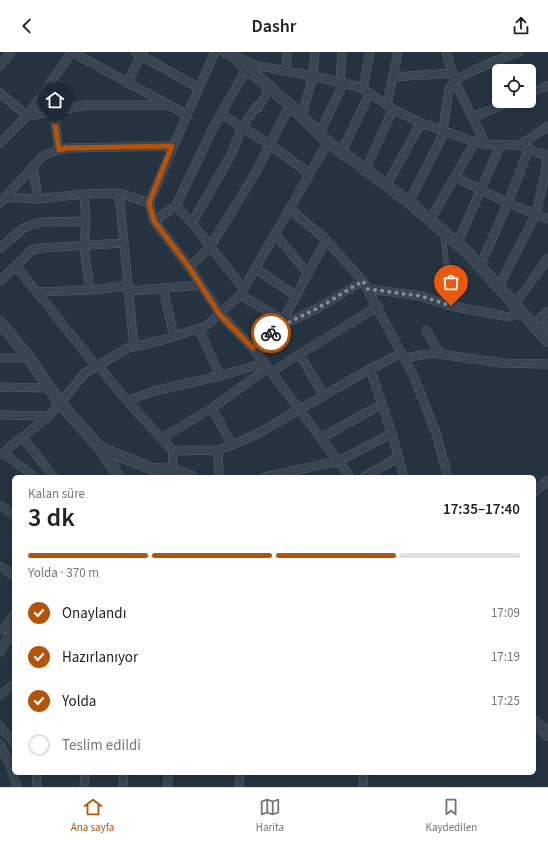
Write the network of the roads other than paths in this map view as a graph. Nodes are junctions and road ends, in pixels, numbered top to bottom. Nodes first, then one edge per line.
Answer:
1 (11, 52) edge
2 (72, 52) edge
3 (215, 52) edge
4 (287, 52) edge
5 (314, 52) edge
6 (342, 52) edge
7 (370, 52) edge
8 (398, 52) edge
9 (446, 52) edge
10 (519, 52) edge
11 (139, 53) edge
12 (230, 54) edge
13 (0, 66) edge
14 (247, 68) junction
15 (286, 71) junction
16 (452, 73) junction
17 (313, 76) junction
18 (393, 77) junction
19 (455, 82) junction
20 (127, 83) junction
21 (341, 83) junction
22 (548, 85) edge
23 (199, 88) junction
24 (270, 88) junction
25 (367, 91) junction
26 (536, 91) edge
27 (0, 92) edge
28 (170, 105) junction
29 (290, 105) junction
30 (390, 106) junction
31 (496, 108) edge
32 (54, 111) junction
33 (221, 114) junction
34 (187, 115) junction
35 (27, 116) junction
36 (301, 118) junction
37 (473, 118) junction
38 (421, 123) junction
39 (548, 126) edge
40 (242, 127) junction
41 (444, 131) junction
42 (319, 134) junction
43 (328, 142) junction
44 (475, 142) junction
45 (0, 143) edge
46 (269, 144) junction
47 (486, 145) junction
48 (520, 145) junction
49 (172, 146) junction
50 (500, 146) junction
51 (529, 148) junction
52 (59, 150) junction
53 (340, 153) junction
54 (548, 155) edge
55 (33, 167) junction
56 (365, 171) junction
57 (310, 174) junction
58 (455, 177) junction
59 (386, 186) junction
60 (481, 189) junction
61 (118, 193) junction
62 (84, 194) junction
63 (38, 199) junction
64 (3, 200) edge
65 (409, 202) junction
66 (149, 203) junction
67 (508, 203) junction
68 (176, 206) junction
69 (290, 209) junction
70 (536, 214) junction
71 (548, 219) edge
72 (430, 220) junction
73 (86, 221) junction
74 (154, 221) junction
75 (192, 224) junction
76 (443, 232) junction
77 (275, 234) junction
78 (326, 240) junction
79 (124, 243) junction
80 (457, 244) junction
81 (84, 246) junction
82 (0, 248) edge
83 (210, 248) junction
84 (548, 258) edge
85 (16, 266) junction
86 (480, 266) junction
87 (189, 267) junction
88 (255, 268) junction
89 (308, 274) junction
90 (0, 281) edge
91 (363, 281) junction
92 (201, 285) junction
93 (500, 286) junction
94 (128, 288) junction
95 (164, 288) junction
96 (368, 289) junction
97 (90, 290) junction
98 (37, 292) junction
99 (242, 292) junction
100 (296, 296) junction
101 (378, 306) junction
102 (451, 306) junction
103 (519, 308) junction
104 (548, 310) edge
105 (220, 315) junction
106 (283, 320) junction
107 (0, 322) edge
108 (540, 327) edge
109 (199, 328) junction
110 (277, 328) junction
111 (426, 330) dead end
112 (174, 336) junction
113 (548, 341) edge
114 (134, 347) junction
115 (253, 348) junction
116 (300, 354) junction
117 (440, 354) junction
118 (403, 356) junction
119 (0, 358) edge
120 (29, 358) junction
121 (548, 364) edge
122 (97, 366) junction
123 (268, 368) junction
124 (370, 369) junction
125 (220, 376) junction
126 (0, 387) edge
127 (50, 388) junction
128 (324, 396) junction
129 (127, 402) junction
130 (60, 403) junction
131 (382, 404) junction
132 (212, 408) junction
133 (300, 409) junction
134 (0, 415) edge
135 (49, 416) junction
136 (392, 433) junction
137 (22, 438) junction
138 (162, 438) junction
139 (321, 438) junction
140 (232, 445) junction
141 (100, 448) junction
142 (218, 450) junction
143 (173, 451) junction
144 (2, 452) edge
145 (399, 457) junction
146 (339, 461) junction
147 (172, 470) junction
148 (32, 475) edge
149 (52, 475) edge
150 (118, 475) edge
151 (186, 475) edge
152 (219, 475) edge
153 (281, 475) edge
154 (349, 475) edge
155 (368, 475) edge
156 (404, 475) edge
157 (447, 475) edge
158 (548, 480) edge
159 (536, 490) edge
160 (0, 505) edge
161 (12, 514) edge
162 (0, 566) edge
163 (12, 575) edge
164 (12, 620) edge
165 (7, 632) edge
166 (0, 652) edge
167 (12, 686) edge
168 (0, 695) edge
169 (536, 723) edge
170 (0, 726) edge
171 (548, 735) edge
172 (12, 741) edge
173 (1, 749) edge
174 (12, 771) edge
175 (13, 775) edge
176 (36, 775) edge
177 (85, 775) edge
178 (124, 775) edge
179 (169, 775) edge
180 (240, 775) edge
181 (364, 775) edge
182 (17, 787) edge
183 (37, 787) edge
184 (84, 787) edge
185 (123, 787) edge
186 (167, 787) edge
187 (239, 787) edge
188 (362, 787) edge

1 - 13 street
2 - 20 street
2 - 35 street
3 - 23 street
4 - 15 street
5 - 17 street
6 - 21 street
7 - 25 street
8 - 18 street
9 - 16 street
10 - 19 street
11 - 20 street
11 - 23 street
12 - 14 street
12 - 15 street
14 - 24 street
14 - 33 street
15 - 17 street
16 - 18 street
16 - 19 street
17 - 21 street
17 - 36 street
18 - 30 street
19 - 37 street
19 - 41 street
20 - 28 street
21 - 25 street
21 - 42 street
22 - 26 street
23 - 34 street
24 - 29 street
24 - 40 street
25 - 30 street
25 - 53 street
27 - 35 street
28 - 32 street
28 - 34 street
29 - 36 street
29 - 46 street
30 - 38 street
30 - 56 street
31 - 37 street
32 - 35 street
32 - 52 street
33 - 40 street
33 - 68 street
34 - 49 street
35 - 45 street
36 - 42 street
37 - 47 street
38 - 41 street
38 - 59 street
39 - 48 street
40 - 46 street
40 - 75 street
41 - 44 street
41 - 65 street
42 - 43 street
43 - 53 street
43 - 57 street
44 - 47 street
44 - 58 street
46 - 57 street
46 - 83 street
47 - 50 street
48 - 50 street
48 - 51 street
49 - 52 street
49 - 66 street
50 - 60 street
51 - 54 street
51 - 67 street
52 - 55 street
53 - 56 street
54 - 70 street
55 - 63 street
55 - 64 street
56 - 59 street
57 - 69 street
58 - 60 street
58 - 72 street
59 - 65 street
60 - 67 street
60 - 80 street
61 - 62 street
61 - 66 street
61 - 79 street
62 - 63 street
62 - 73 street
63 - 64 street
65 - 72 street
66 - 74 street
67 - 70 street
67 - 86 street
68 - 74 street
68 - 75 street
69 - 77 street
69 - 78 street
70 - 71 street
70 - 93 street
72 - 76 street
73 - 81 street
73 - 82 street
74 - 87 street
75 - 83 street
76 - 80 street
76 - 102 lane
77 - 88 street
77 - 89 street
78 - 89 street
78 - 91 street
79 - 81 street
79 - 94 street
80 - 86 street
81 - 85 street
81 - 97 street
83 - 87 street
83 - 99 street
84 - 103 street
85 - 90 street
85 - 98 street
86 - 93 street
87 - 92 street
88 - 99 street
88 - 100 street
89 - 100 street
91 - 96 street
91 - 110 street
92 - 95 street
92 - 105 street
93 - 103 street
94 - 95 street
94 - 97 street
94 - 114 street
95 - 112 street
96 - 101 street
96 - 102 street
97 - 98 street
98 - 122 street
99 - 105 street
99 - 106 street
100 - 106 street
101 - 116 street
101 - 118 street
102 - 103 street
103 - 108 street
104 - 108 street
105 - 109 street
105 - 115 street
106 - 110 street
107 - 120 street
108 - 113 street
109 - 112 street
109 - 125 street
110 - 115 street
111 - 117 street
112 - 114 street
114 - 122 street
115 - 123 street
116 - 123 street
116 - 128 street
117 - 118 street
117 - 121 street
118 - 124 street
118 - 157 street
119 - 120 street
120 - 127 street
122 - 129 street
122 - 130 street
123 - 125 street
123 - 132 street
123 - 133 street
124 - 128 street
124 - 131 street
125 - 129 street
126 - 127 street
127 - 130 street
128 - 133 street
129 - 138 street
130 - 135 street
130 - 141 street
131 - 136 street
131 - 139 street
132 - 138 street
132 - 140 street
133 - 139 street
133 - 140 street
134 - 135 street
135 - 137 street
136 - 145 street
136 - 146 street
137 - 144 street
137 - 149 street
138 - 143 street
139 - 146 street
140 - 142 street
141 - 147 street
141 - 150 street
142 - 143 street
142 - 152 street
143 - 147 street
144 - 148 street
145 - 155 street
145 - 156 street
146 - 153 street
146 - 154 street
147 - 151 street
158 - 159 street
160 - 161 street
162 - 163 street
164 - 165 street
165 - 166 street
167 - 168 street
169 - 171 street
170 - 172 street
173 - 174 street
175 - 182 street
176 - 183 street
177 - 184 street
178 - 185 street
179 - 186 street
180 - 187 street
181 - 188 street

